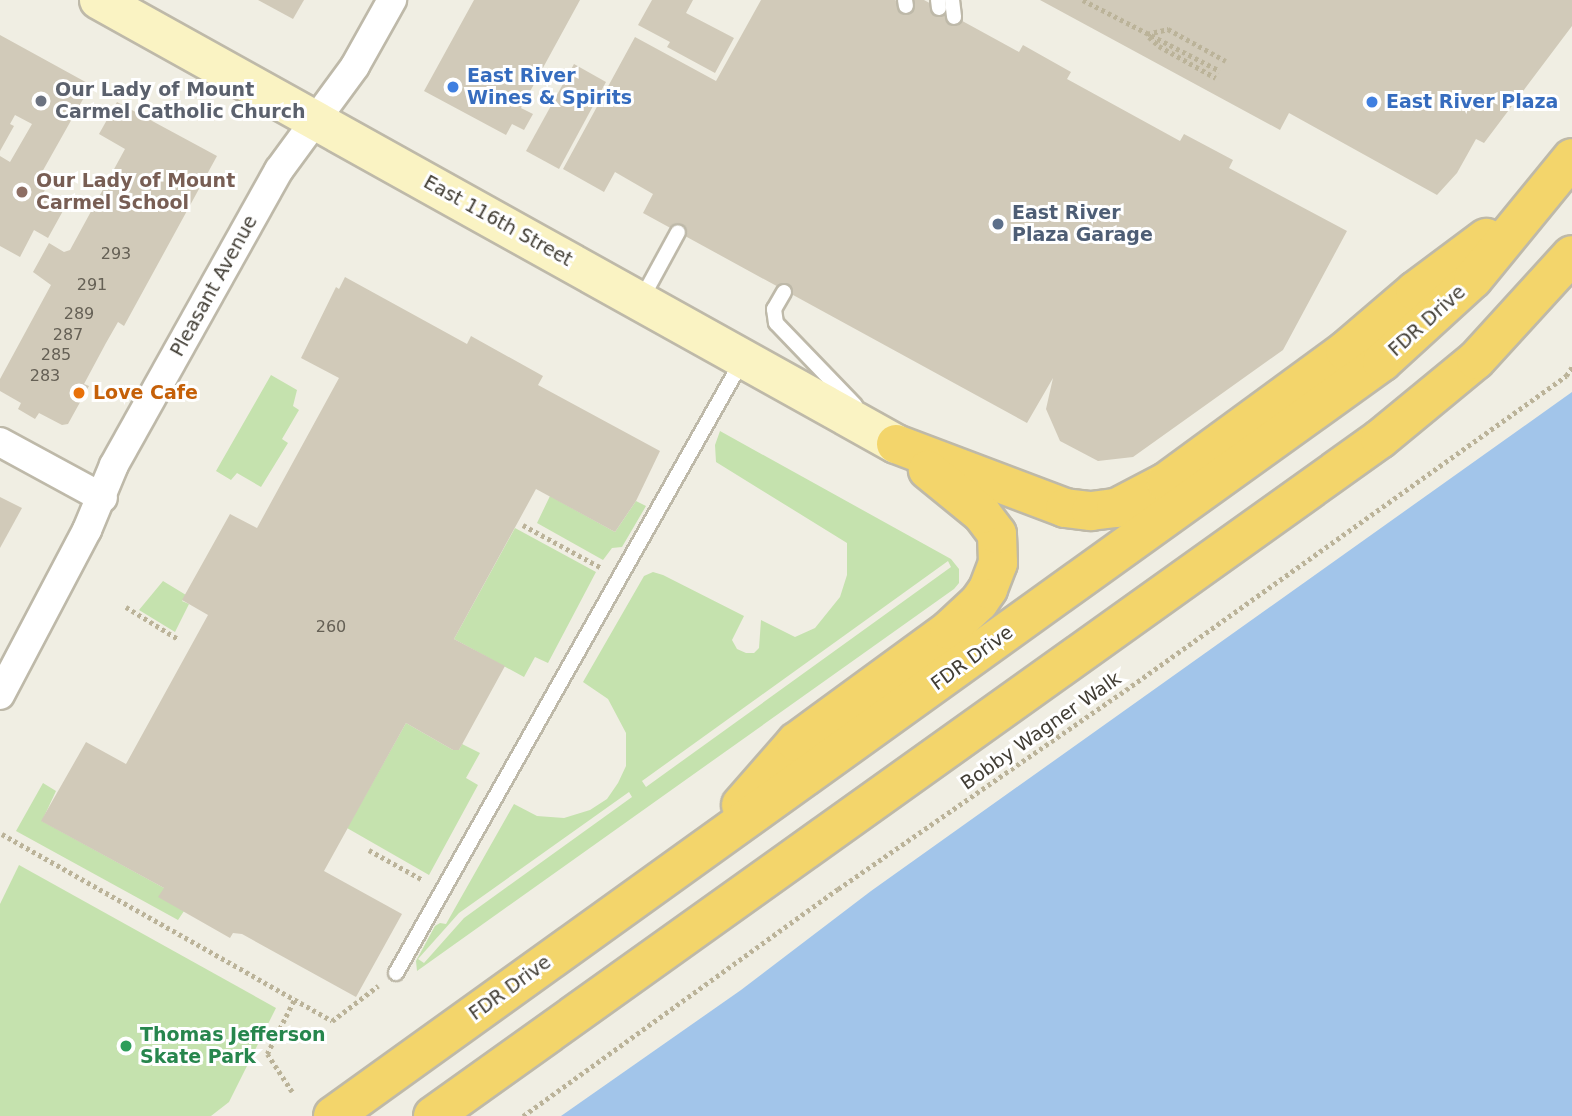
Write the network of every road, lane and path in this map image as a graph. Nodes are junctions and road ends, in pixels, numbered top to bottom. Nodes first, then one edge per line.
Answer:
1 (99, 0) edge
2 (392, 0) edge
3 (1083, 0) edge
4 (943, 3) edge
5 (954, 16) dead end
6 (1146, 34) junction
7 (1226, 61) dead end
8 (1220, 71) dead end
9 (1216, 78) dead end
10 (316, 120) junction
11 (1572, 158) edge
12 (1549, 190) junction
13 (678, 232) dead end
14 (1572, 255) edge
15 (784, 292) dead end
16 (640, 302) junction
17 (743, 360) junction
18 (1572, 366) edge
19 (0, 442) edge
20 (893, 443) junction
21 (103, 498) junction
22 (523, 525) dead end
23 (619, 578) junction
24 (125, 607) dead end
25 (178, 639) dead end
26 (0, 695) edge
27 (2, 834) dead end
28 (369, 850) dead end
29 (698, 853) junction
30 (443, 892) junction
31 (396, 973) joint
32 (295, 998) junction
33 (292, 1092) dead end
34 (333, 1116) edge
35 (433, 1116) edge
36 (523, 1116) edge

1 - 10 street, East 116th Street
2 - 10 street, Pleasant Avenue
3 - 6 path
4 - 5 lane
6 - 7 path
6 - 8 path
6 - 9 path
10 - 16 street, East 116th Street
10 - 21 street, Pleasant Avenue
11 - 12 highway, FDR Drive
12 - 20 highway
12 - 29 highway, FDR Drive
13 - 16 lane
14 - 35 highway
15 - 20 lane
16 - 17 street, East 116th Street
17 - 20 street, East 116th Street
17 - 23 lane
18 - 36 path, Bobby Wagner Walk
19 - 21 street
20 - 29 highway
21 - 26 street, Pleasant Avenue
22 - 23 path
23 - 30 lane
24 - 25 path
27 - 32 path
28 - 30 path
29 - 34 highway, FDR Drive
30 - 31 lane
31 - 32 path
32 - 33 path

